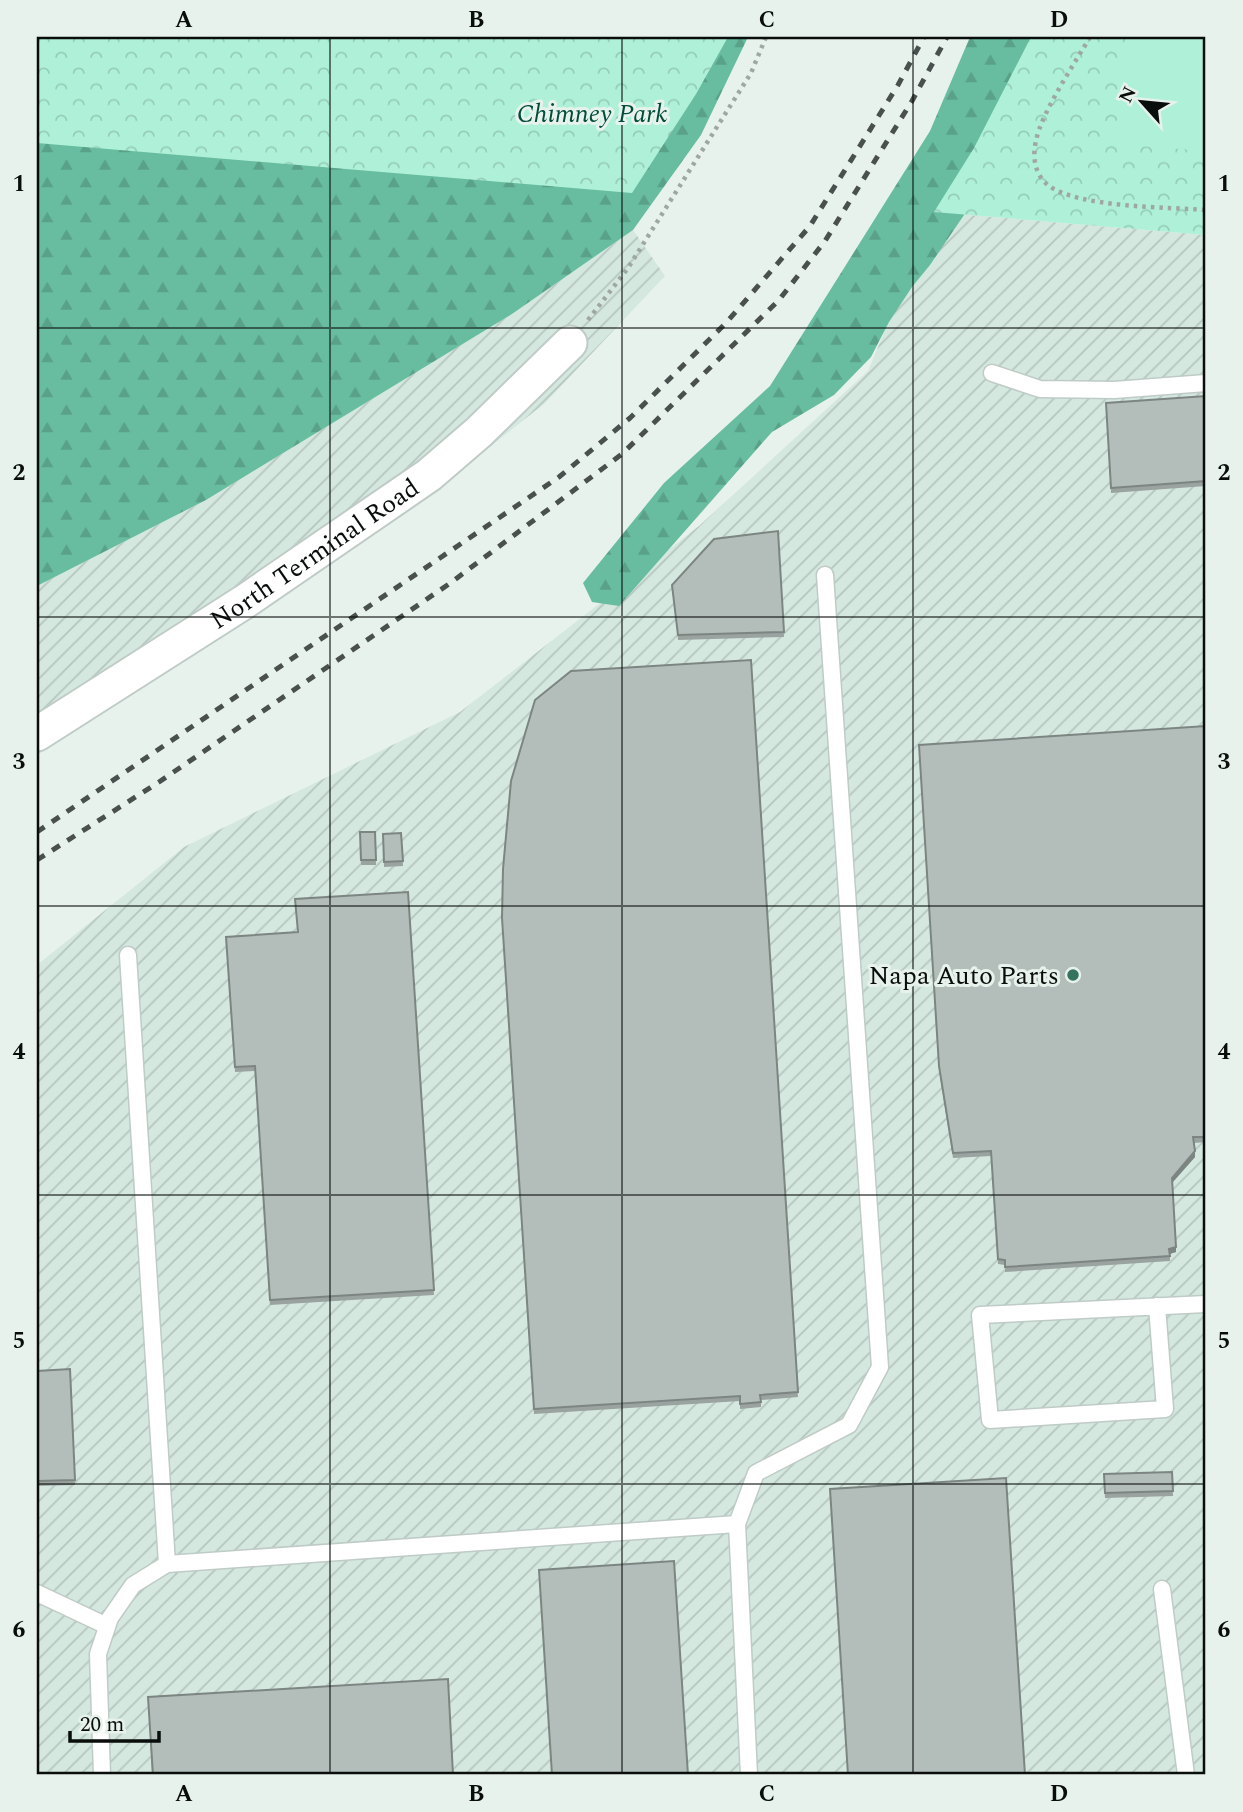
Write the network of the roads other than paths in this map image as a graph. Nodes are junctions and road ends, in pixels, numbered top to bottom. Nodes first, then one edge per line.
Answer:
1 (570, 343) road end
2 (992, 373) dead end
3 (1206, 383) edge
4 (825, 575) dead end
5 (37, 734) edge
6 (128, 955) dead end
7 (1206, 1304) edge
8 (1157, 1307) junction
9 (737, 1524) junction
10 (167, 1564) junction
11 (1162, 1589) dead end
12 (37, 1593) edge
13 (107, 1626) junction
14 (102, 1775) edge
15 (749, 1775) edge
16 (1186, 1775) edge

1 - 5 street, North Terminal Road
2 - 3 lane
4 - 9 lane
6 - 10 lane
7 - 8 lane
8 - 8 lane
9 - 10 lane
9 - 15 lane
10 - 13 lane
11 - 16 lane
12 - 13 lane
13 - 14 lane

